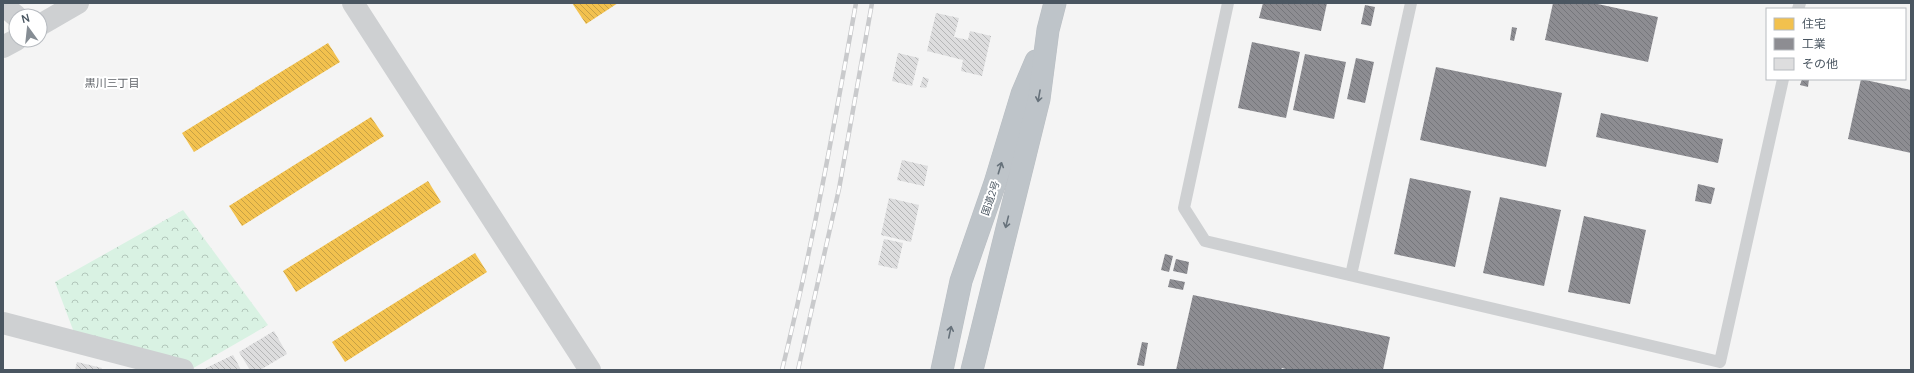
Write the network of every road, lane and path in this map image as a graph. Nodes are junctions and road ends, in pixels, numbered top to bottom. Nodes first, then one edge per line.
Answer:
1 (78, 3) edge
2 (353, 3) edge
3 (1055, 3) edge
4 (1228, 3) edge
5 (1411, 3) edge
6 (48, 21) edge
7 (1048, 30) junction
8 (1783, 80) edge
9 (1352, 275) junction
10 (3, 324) edge
11 (183, 370) edge
12 (590, 370) edge
13 (942, 370) edge
14 (972, 370) edge

1 - 6 street
2 - 12 street
3 - 7 highway, 国道2号
4 - 9 lane
5 - 9 lane
13 -> 7 highway, 国道2号
7 -> 14 highway, 国道2号
8 - 9 lane
10 - 11 street

